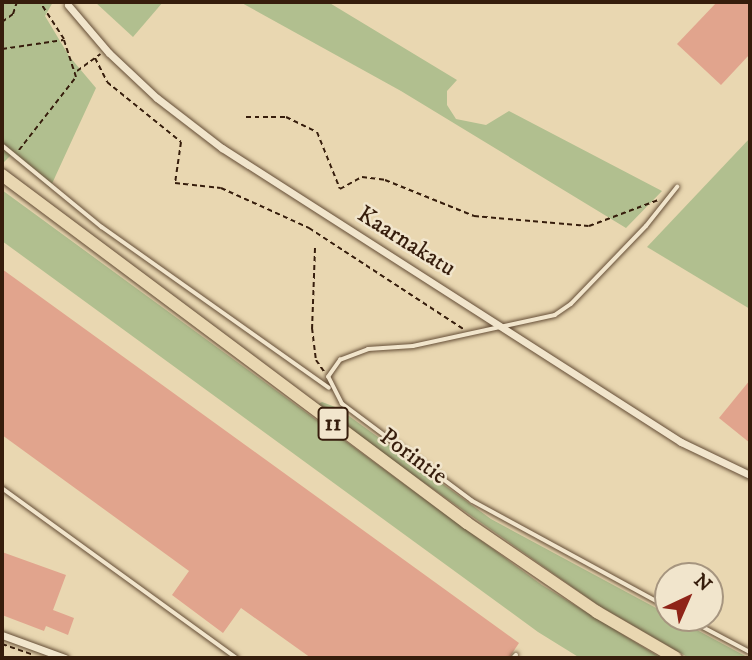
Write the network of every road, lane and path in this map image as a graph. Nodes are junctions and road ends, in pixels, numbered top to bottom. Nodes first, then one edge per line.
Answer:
1 (17, 2) edge
2 (40, 2) edge
3 (68, 5) dead end
4 (2, 22) edge
5 (64, 39) junction
6 (2, 49) edge
7 (106, 49) junction
8 (95, 58) junction
9 (76, 72) junction
10 (246, 117) dead end
11 (2, 145) edge
12 (15, 155) junction
13 (2, 175) edge
14 (677, 187) dead end
15 (669, 195) junction
16 (315, 248) dead end
17 (505, 328) junction
18 (469, 335) junction
19 (328, 377) junction
20 (331, 390) junction
21 (750, 475) edge
22 (2, 488) edge
23 (654, 601) edge
24 (712, 632) edge
25 (2, 635) edge
26 (2, 644) edge
27 (750, 652) edge
28 (42, 658) edge
29 (65, 658) edge
30 (237, 658) edge
31 (676, 658) edge

1 - 4 path
2 - 5 path
3 - 7 street, Kaarnakatu
5 - 6 path
5 - 9 path
7 - 8 path
7 - 17 street, Kaarnakatu
8 - 9 path
8 - 18 path
9 - 12 path
10 - 15 path
11 - 12 lane
12 - 20 lane
13 - 31 highway, Porintie / 11
14 - 15 lane
15 - 17 lane
16 - 19 path
17 - 18 lane
17 - 21 street, Kaarnakatu
18 - 19 lane
19 - 20 lane
20 - 23 lane
22 - 30 lane
24 - 27 lane
25 - 29 street
26 - 28 path

